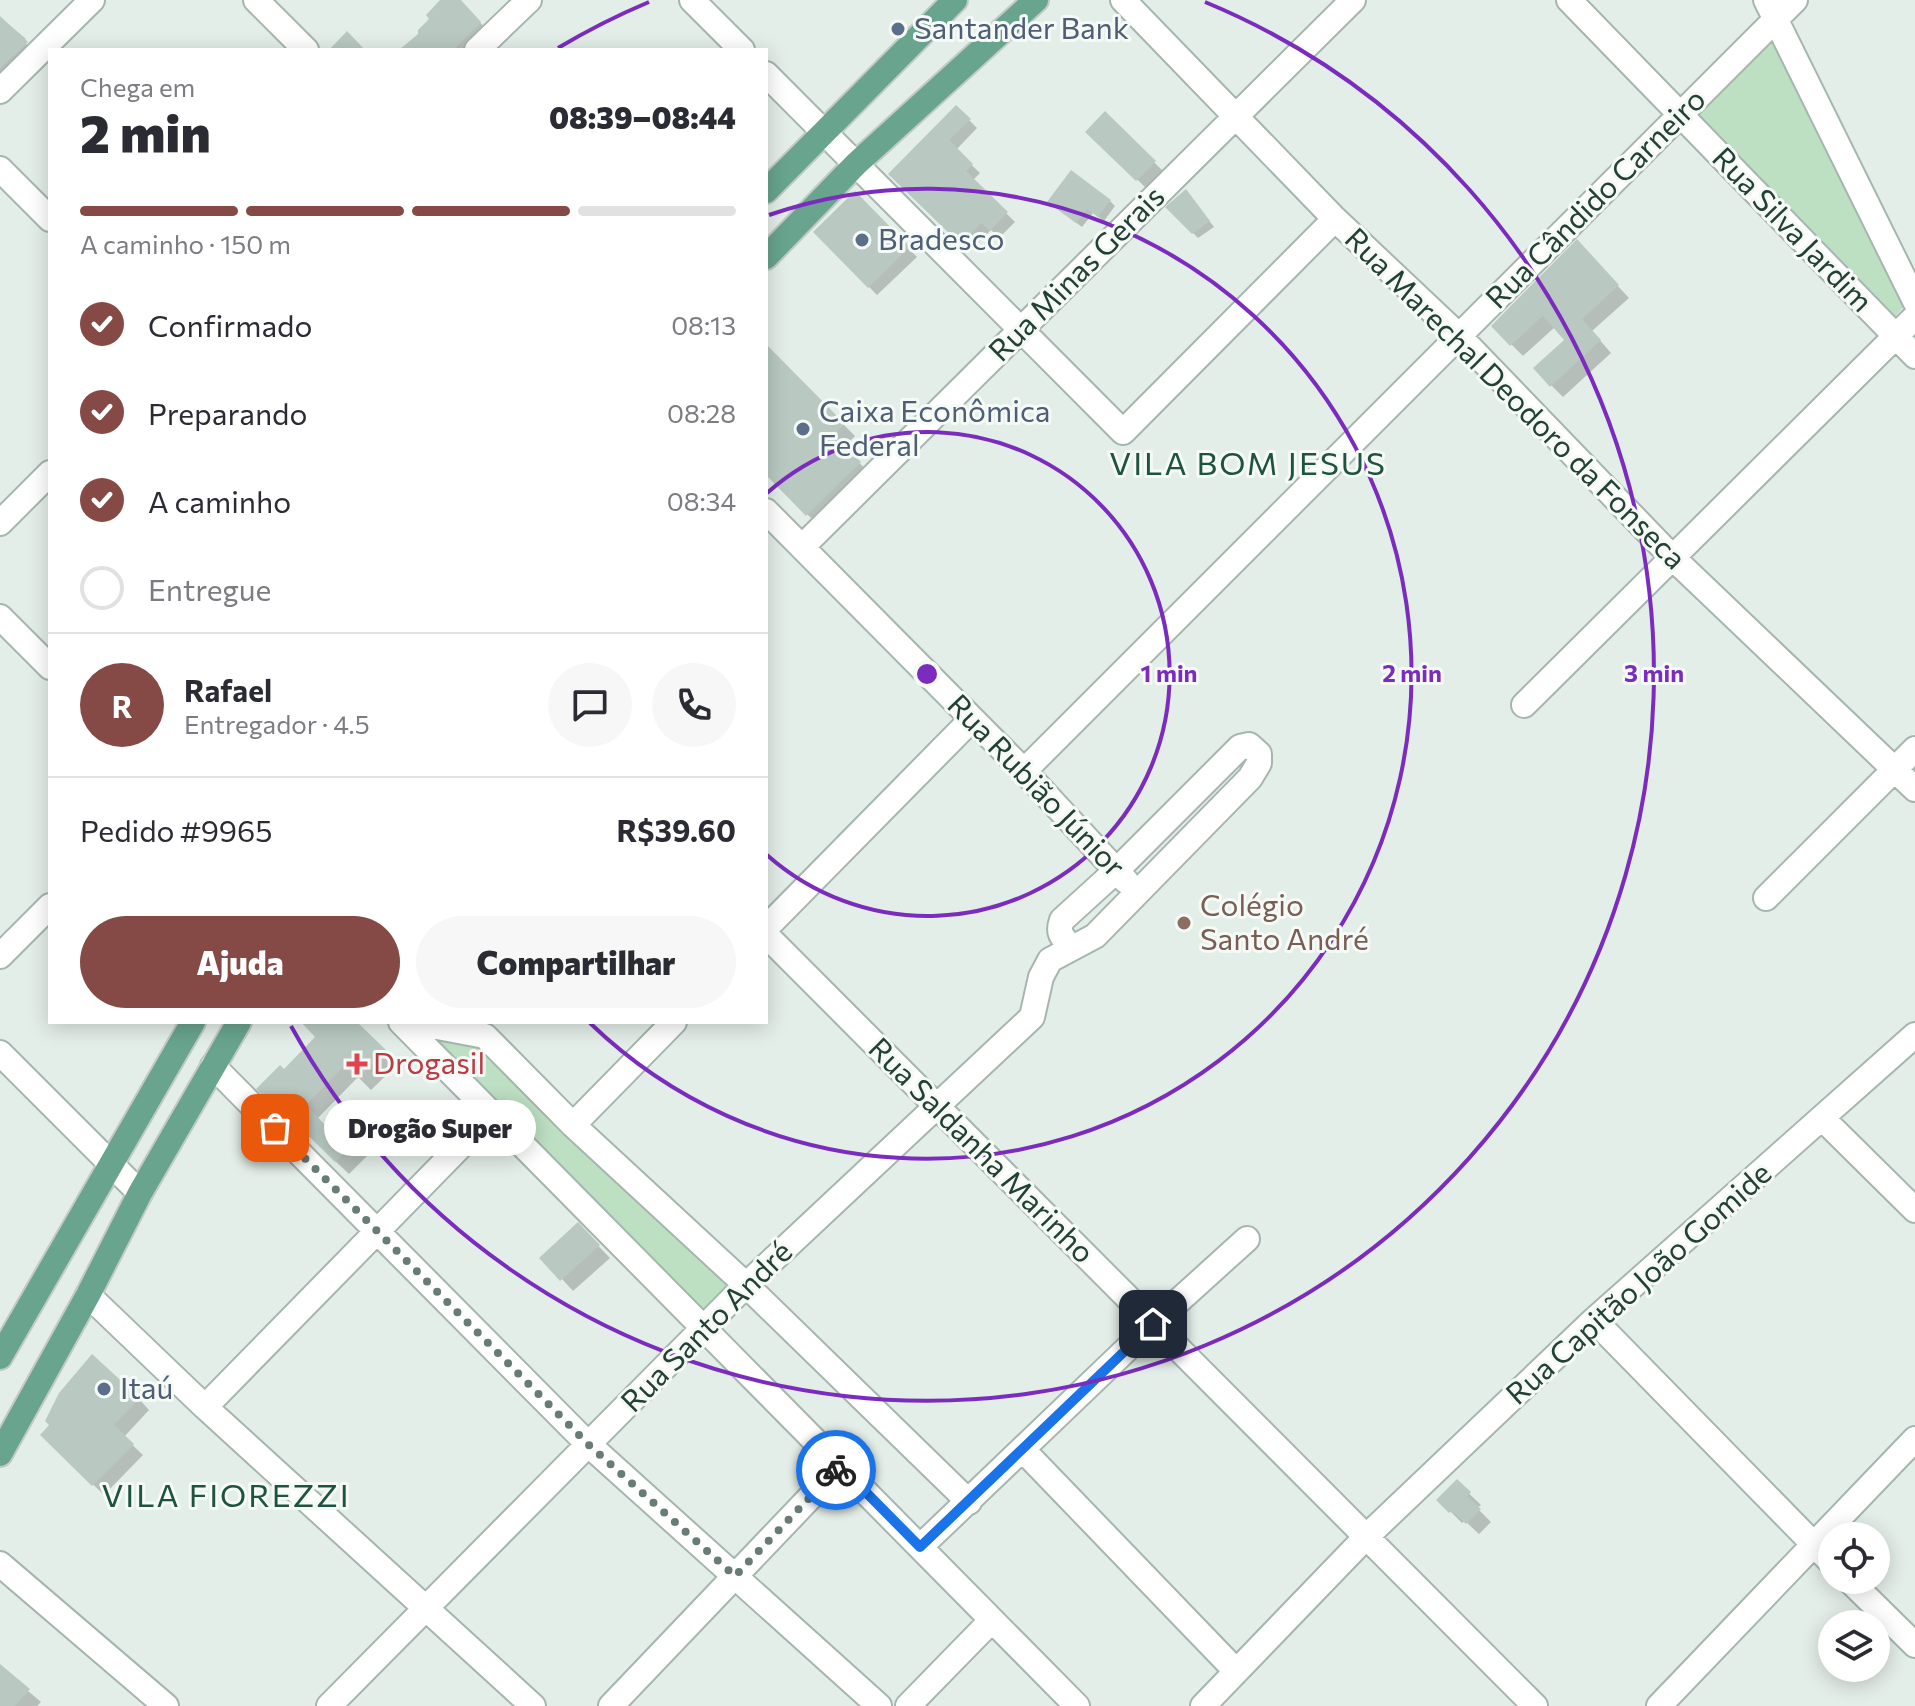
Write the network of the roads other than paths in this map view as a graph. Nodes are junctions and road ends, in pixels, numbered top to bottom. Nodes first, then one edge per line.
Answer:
1 (92, 0) edge
2 (256, 0) edge
3 (529, 0) edge
4 (692, 0) edge
5 (955, 0) edge
6 (1036, 0) edge
7 (1123, 0) edge
8 (1353, 0) edge
9 (1569, 0) edge
10 (1795, 0) edge
11 (1771, 9) edge
12 (304, 48) edge
13 (479, 48) edge
14 (740, 48) edge
15 (768, 76) edge
16 (0, 91) edge
17 (1682, 114) junction
18 (1236, 116) junction
19 (824, 132) junction
20 (856, 164) junction
21 (0, 169) edge
22 (768, 189) edge
23 (48, 217) edge
24 (1335, 219) junction
25 (768, 255) edge
26 (1915, 301) edge
27 (1915, 317) edge
28 (1021, 330) junction
29 (1459, 336) junction
30 (1895, 337) junction
31 (1914, 357) edge
32 (48, 475) edge
33 (768, 513) edge
34 (0, 523) edge
35 (802, 547) junction
36 (1673, 558) junction
37 (0, 617) edge
38 (48, 665) edge
39 (1524, 705) dead end
40 (972, 719) junction
41 (1915, 749) edge
42 (1895, 769) junction
43 (1024, 771) junction
44 (1915, 789) edge
45 (1187, 799) junction
46 (1206, 822) junction
47 (1146, 841) junction
48 (1166, 862) junction
49 (1117, 870) junction
50 (1136, 892) junction
51 (1766, 898) dead end
52 (48, 908) edge
53 (768, 926) edge
54 (768, 937) edge
55 (1071, 947) junction
56 (0, 956) edge
57 (192, 1024) edge
58 (238, 1024) edge
59 (403, 1024) edge
60 (422, 1024) edge
61 (672, 1024) edge
62 (1915, 1035) edge
63 (0, 1053) edge
64 (213, 1066) junction
65 (936, 1106) junction
66 (492, 1114) junction
67 (1823, 1119) junction
68 (573, 1125) junction
69 (110, 1163) junction
70 (140, 1193) junction
71 (1915, 1210) edge
72 (377, 1231) junction
73 (1247, 1239) dead end
74 (746, 1285) junction
75 (88, 1295) junction
76 (1594, 1320) junction
77 (1153, 1324) junction
78 (704, 1328) junction
79 (0, 1357) edge
80 (205, 1407) junction
81 (1915, 1439) edge
82 (2, 1443) edge
83 (589, 1445) junction
84 (1023, 1450) junction
85 (840, 1466) junction
86 (969, 1502) junction
87 (1366, 1537) junction
88 (1812, 1544) junction
89 (920, 1547) junction
90 (1818, 1550) edge
91 (0, 1564) edge
92 (735, 1576) junction
93 (1863, 1594) edge
94 (426, 1608) junction
95 (992, 1620) junction
96 (1915, 1645) edge
97 (1236, 1671) junction
98 (166, 1706) edge
99 (329, 1706) edge
100 (533, 1706) edge
101 (611, 1706) edge
102 (879, 1706) edge
103 (908, 1706) edge
104 (1077, 1706) edge
105 (1203, 1706) edge
106 (1535, 1706) edge
107 (1659, 1706) edge

1 - 16 street
2 - 12 street
3 - 13 street
4 - 14 street
5 - 19 main road
6 - 20 main road
7 - 18 street, Rua Marechal Deodoro da Fonseca
8 - 18 street, Rua Minas Gerais
9 - 17 street, Rua Silva Jardim
10 - 11 street, Rua Cândido Carneiro
11 - 17 street, Rua Cândido Carneiro
11 - 26 street
15 - 19 street
17 - 29 street, Rua Cândido Carneiro
17 - 30 street, Rua Silva Jardim
18 - 24 street, Rua Marechal Deodoro da Fonseca
18 - 28 street, Rua Minas Gerais
19 - 20 street
19 - 22 main road
20 - 25 main road
20 - 28 street
21 - 23 street
24 - 28 street
24 - 29 street, Rua Marechal Deodoro da Fonseca
27 - 30 street
28 - 35 street, Rua Minas Gerais
29 - 36 street, Rua Marechal Deodoro da Fonseca
29 - 43 street, Rua Cândido Carneiro
30 - 31 street, Rua Silva Jardim
30 - 36 street
32 - 34 street
33 - 35 street, Rua Rubião Júnior
35 - 40 street, Rua Rubião Júnior
36 - 39 street
36 - 42 street, Rua Marechal Deodoro da Fonseca
37 - 38 street
40 - 43 street, Rua Rubião Júnior
40 - 53 street
41 - 42 street
42 - 44 street, Rua Marechal Deodoro da Fonseca
42 - 51 street
43 - 49 street, Rua Rubião Júnior
45 - 46 street
45 - 46 street, Rua Santo André
45 - 47 street, Rua Santo André
46 - 48 street, Rua Santo André
47 - 48 street
47 - 49 street, Rua Santo André
48 - 50 street, Rua Santo André
49 - 50 street, Rua Rubião Júnior
49 - 55 street, Rua Santo André
50 - 55 street, Rua Santo André
52 - 56 street
54 - 65 street, Rua Saldanha Marinho
55 - 65 street, Rua Santo André
57 - 69 main road
58 - 64 main road
59 - 66 street
60 - 68 street
61 - 68 street
62 - 67 street, Rua Capitão João Gomide
63 - 69 street
64 - 70 main road
64 - 72 street
65 - 74 street, Rua Santo André
65 - 77 street, Rua Saldanha Marinho
66 - 72 street
66 - 78 street
67 - 71 street
67 - 76 street, Rua Capitão João Gomide
68 - 74 street
69 - 70 street
69 - 79 main road
70 - 75 main road
72 - 80 street
72 - 83 street
73 - 77 street
74 - 78 street, Rua Santo André
74 - 86 street
75 - 80 street
75 - 82 main road
76 - 87 street, Rua Capitão João Gomide
76 - 88 street
77 - 84 street
77 - 87 street, Rua Saldanha Marinho
78 - 83 street, Rua Santo André
78 - 85 street
80 - 94 street
81 - 88 street
83 - 92 street
83 - 94 street, Rua Santo André
84 - 86 street
84 - 97 street
85 - 89 street
85 - 92 street
86 - 89 street
87 - 97 street, Rua Capitão João Gomide
87 - 106 street, Rua Saldanha Marinho
88 - 90 street
88 - 107 street
89 - 95 street
91 - 98 street
92 - 101 street
92 - 102 street
93 - 96 street
94 - 99 street, Rua Santo André
94 - 100 street
95 - 103 street
95 - 104 street
97 - 105 street, Rua Capitão João Gomide

